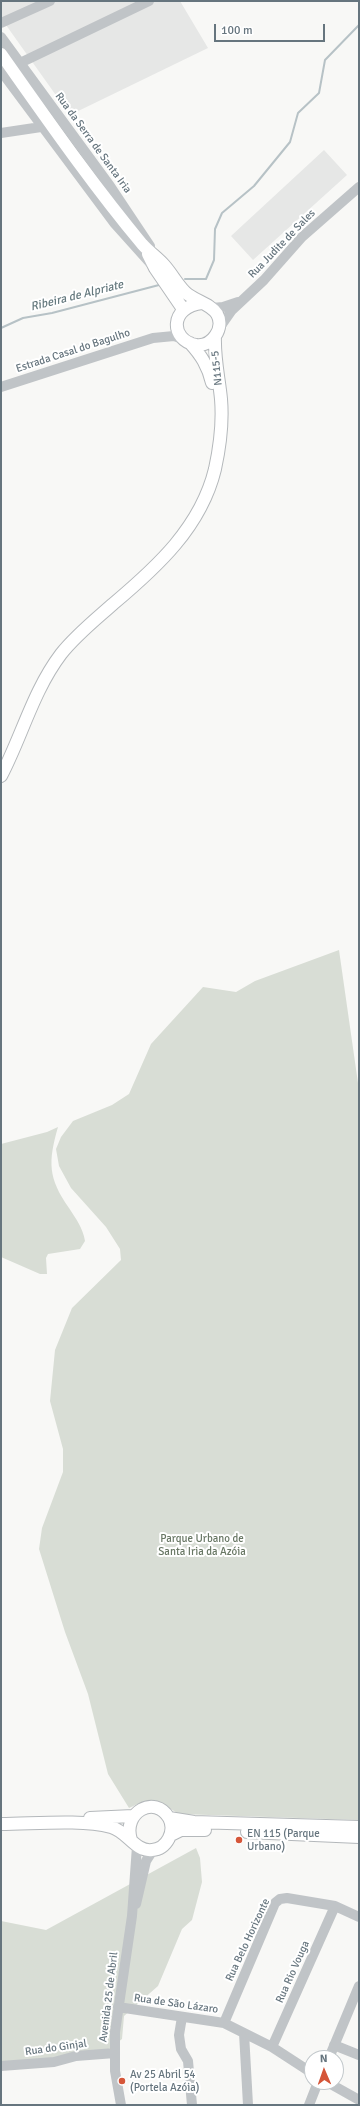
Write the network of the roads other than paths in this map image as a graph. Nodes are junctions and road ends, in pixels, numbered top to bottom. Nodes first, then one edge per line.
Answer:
1 (50, 1) edge
2 (149, 1) edge
3 (1, 23) edge
4 (1, 36) edge
5 (1, 54) edge
6 (20, 63) junction
7 (1, 71) edge
8 (41, 127) junction
9 (1, 133) edge
10 (359, 187) edge
11 (159, 266) junction
12 (240, 302) junction
13 (207, 306) junction
14 (183, 309) junction
15 (177, 320) junction
16 (217, 333) junction
17 (153, 338) junction
18 (187, 341) junction
19 (1, 387) edge
20 (218, 401) junction
21 (1, 762) edge
22 (1, 776) edge
23 (133, 1816) junction
24 (1, 1818) edge
25 (169, 1818) junction
26 (1, 1824) edge
27 (359, 1827) edge
28 (171, 1835) junction
29 (359, 1837) edge
30 (134, 1843) junction
31 (153, 1850) junction
32 (335, 1906) junction
33 (132, 1916) junction
34 (359, 1917) edge
35 (358, 1992) edge
36 (118, 2007) junction
37 (182, 2017) junction
38 (224, 2023) junction
39 (244, 2033) junction
40 (334, 2046) junction
41 (272, 2047) junction
42 (332, 2050) edge
43 (115, 2053) junction
44 (359, 2056) edge
45 (1, 2066) edge
46 (304, 2068) edge
47 (315, 2090) edge
48 (342, 2090) edge
49 (359, 2100) edge
50 (121, 2105) edge
51 (192, 2105) edge
52 (248, 2105) edge
53 (308, 2105) edge

1 - 3 street
2 - 6 street
4 - 6 street, Rua da Serra de Santa Iria
5 - 11 main road
6 - 11 street, Rua da Serra de Santa Iria
7 - 8 street
8 - 9 street
8 - 11 street
10 - 12 street, Rua Judite de Sales
11 - 13 main road
11 - 14 main road
12 - 13 street, Rua Judite de Sales
12 - 16 street, Rua Judite de Sales
13 - 14 main road
13 - 16 main road
14 - 15 main road
15 - 17 street, Estrada Casal do Bagulho
15 - 18 main road
16 - 18 main road
16 - 20 main road, N115-5
17 - 18 street, Estrada Casal do Bagulho
17 - 19 street, Estrada Casal do Bagulho
18 - 20 main road, N115-5
20 - 21 main road
20 - 22 main road
23 - 24 main road
23 - 25 main road
23 - 30 main road
25 - 27 main road
25 - 28 main road
26 - 30 main road
28 - 29 main road
28 - 31 main road
30 - 31 main road
30 - 33 street, Avenida 25 de Abril
31 - 33 street, Avenida 25 de Abril
32 - 34 street, Rua Belo Horizonte
32 - 38 street, Rua Belo Horizonte
32 - 41 street, Rua Rio Vouga
33 - 36 street, Avenida 25 de Abril
35 - 40 street
36 - 37 street, Rua de São Lázaro
36 - 43 street, Avenida 25 de Abril
37 - 38 street, Rua de São Lázaro
37 - 51 street
38 - 39 street, Rua de São Lázaro
39 - 41 street, Rua de São Lázaro
39 - 52 street
40 - 42 street
40 - 44 street
41 - 46 street, Rua de São Lázaro
43 - 45 street, Rua do Ginjal
43 - 50 street, Avenida 25 de Abril
47 - 53 street
48 - 49 street

